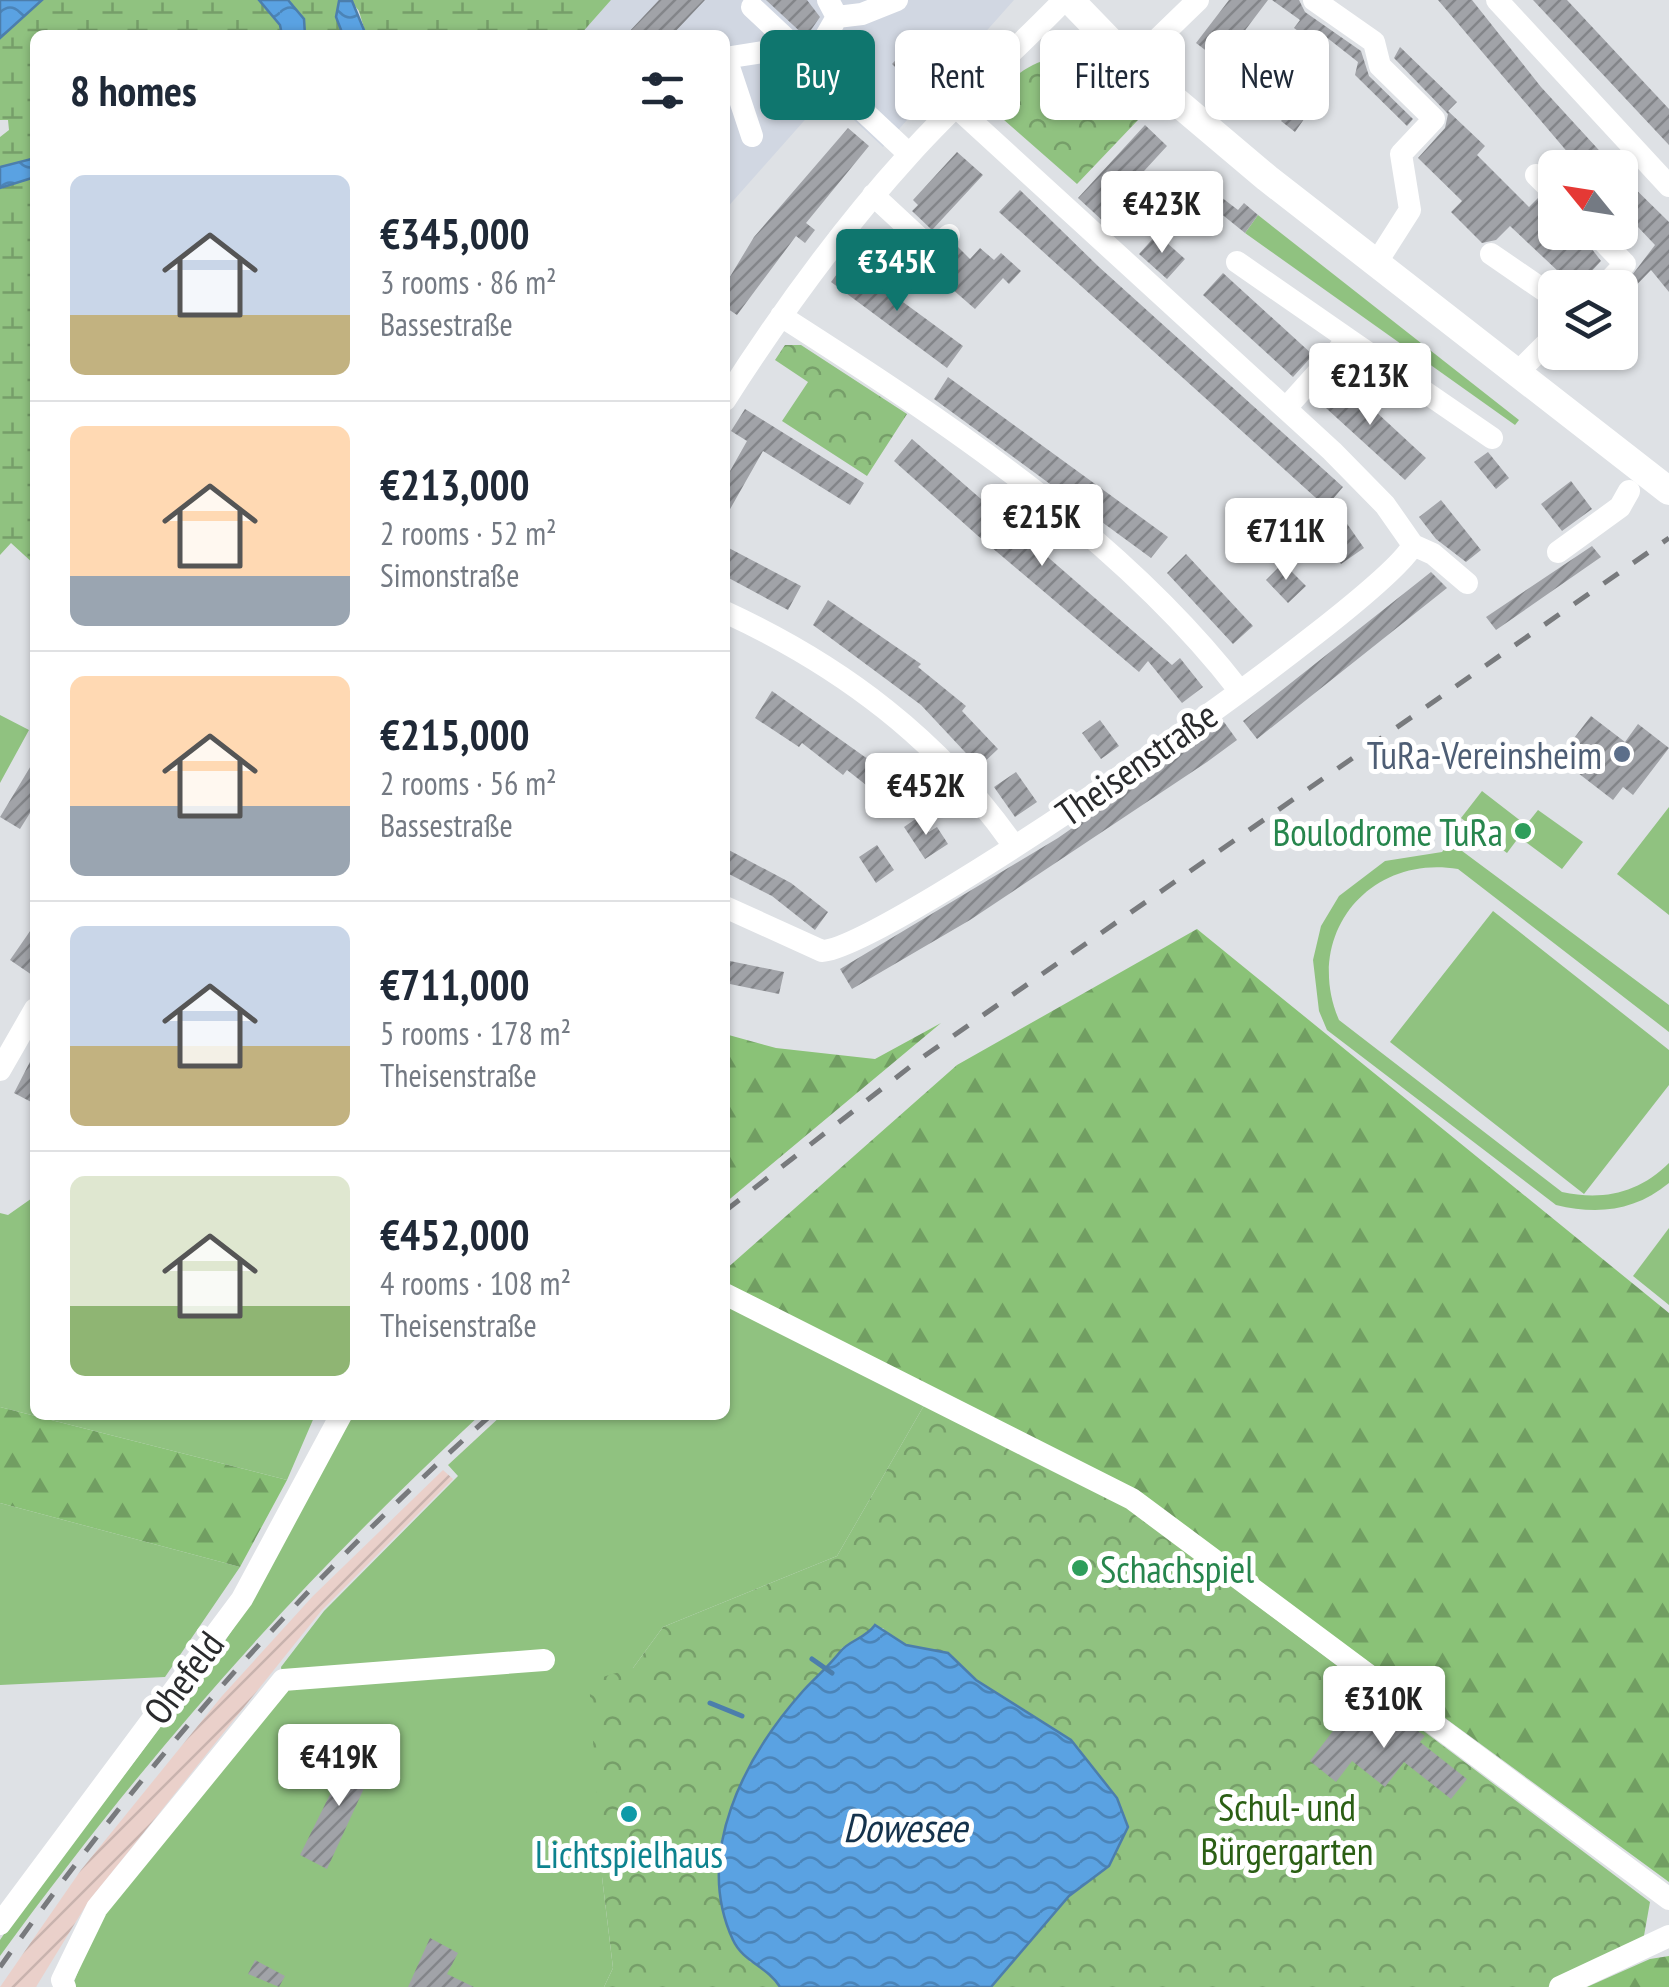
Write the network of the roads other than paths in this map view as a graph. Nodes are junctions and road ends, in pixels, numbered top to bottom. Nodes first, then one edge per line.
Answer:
1 (897, 0) edge
2 (1067, 0) edge
3 (1198, 0) edge
4 (1314, 0) edge
5 (1497, 0) edge
6 (752, 7) dead end
7 (832, 9) edge
8 (776, 30) edge
9 (818, 30) edge
10 (1097, 30) edge
11 (1167, 30) edge
12 (1020, 44) edge
13 (760, 56) edge
14 (730, 58) edge
15 (730, 72) edge
16 (1185, 108) edge
17 (873, 120) edge
18 (942, 120) edge
19 (970, 120) edge
20 (752, 136) dead end
21 (909, 154) junction
22 (1669, 186) edge
23 (873, 196) junction
24 (949, 235) dead end
25 (1611, 250) edge
26 (1491, 254) dead end
27 (1236, 262) dead end
28 (1374, 265) junction
29 (1619, 270) edge
30 (1538, 286) edge
31 (781, 316) junction
32 (1348, 339) junction
33 (1538, 352) edge
34 (1517, 374) junction
35 (730, 392) edge
36 (1286, 408) junction
37 (1492, 438) dead end
38 (1629, 491) dead end
39 (1669, 491) edge
40 (1413, 546) junction
41 (1558, 552) dead end
42 (1467, 583) dead end
43 (730, 614) edge
44 (1239, 690) junction
45 (1014, 846) junction
46 (730, 909) edge
47 (30, 1016) edge
48 (3, 1056) edge
49 (730, 1297) edge
50 (339, 1420) edge
51 (544, 1660) dead end
52 (1669, 1898) edge
53 (0, 1924) edge
54 (1669, 1936) edge
55 (65, 1987) edge
56 (1560, 1987) edge

1 - 7 street
2 - 10 main road
2 - 12 street
3 - 11 street
4 - 28 street
5 - 22 street
6 - 8 street
7 - 9 street
13 - 14 street
15 - 20 street
16 - 28 main road
17 - 21 street
18 - 21 street
19 - 36 street
21 - 23 street
23 - 24 street
23 - 31 street
25 - 29 street
26 - 30 street
27 - 32 street
28 - 34 main road
31 - 35 street
31 - 44 street
32 - 36 street
32 - 37 street
33 - 34 street
34 - 39 main road
36 - 40 street
38 - 41 street
40 - 42 street
40 - 44 street, Theisenstraße
43 - 45 street
44 - 45 street, Theisenstraße
45 - 46 street, Theisenstraße
47 - 48 street
49 - 52 street
50 - 53 street, Ohefeld
51 - 55 street
54 - 56 street

